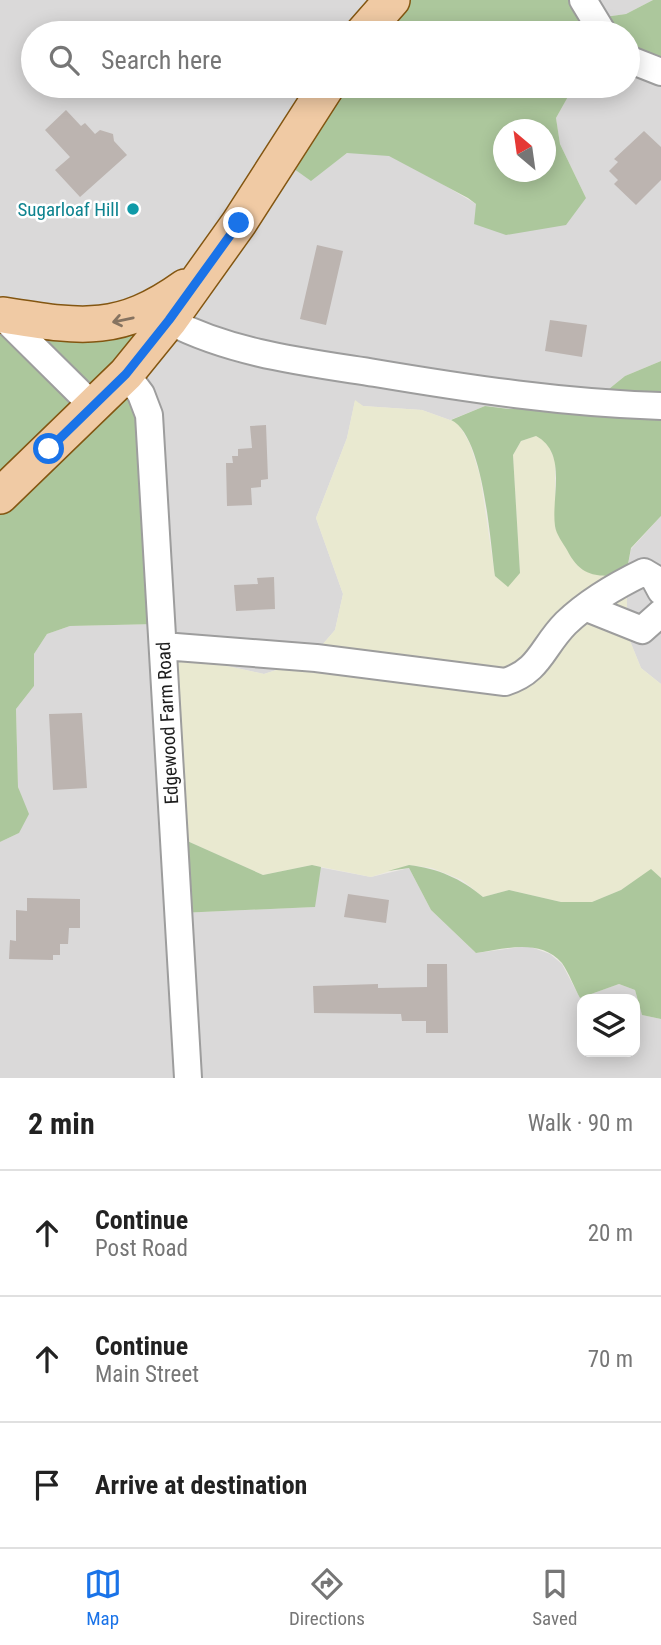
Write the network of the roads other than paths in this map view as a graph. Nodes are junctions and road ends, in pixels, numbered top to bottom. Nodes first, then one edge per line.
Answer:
1 (392, 0) edge
2 (583, 0) edge
3 (374, 21) edge
4 (596, 21) edge
5 (640, 64) edge
6 (661, 72) edge
7 (319, 98) edge
8 (202, 274) junction
9 (1, 315) edge
10 (169, 320) junction
11 (126, 374) junction
12 (92, 405) junction
13 (661, 406) edge
14 (0, 496) edge
15 (661, 590) edge
16 (587, 608) junction
17 (661, 613) edge
18 (163, 646) junction
19 (188, 1078) edge

1 - 3 main road
2 - 4 street
5 - 6 street
7 - 8 main road
8 -> 9 main road
8 - 10 main road
9 - 12 street
10 - 11 main road
10 - 13 street
11 - 12 main road
11 - 18 street, Edgewood Farm Road
12 - 14 main road
15 - 16 street
16 - 17 street
16 - 18 street
18 - 19 street, Edgewood Farm Road

